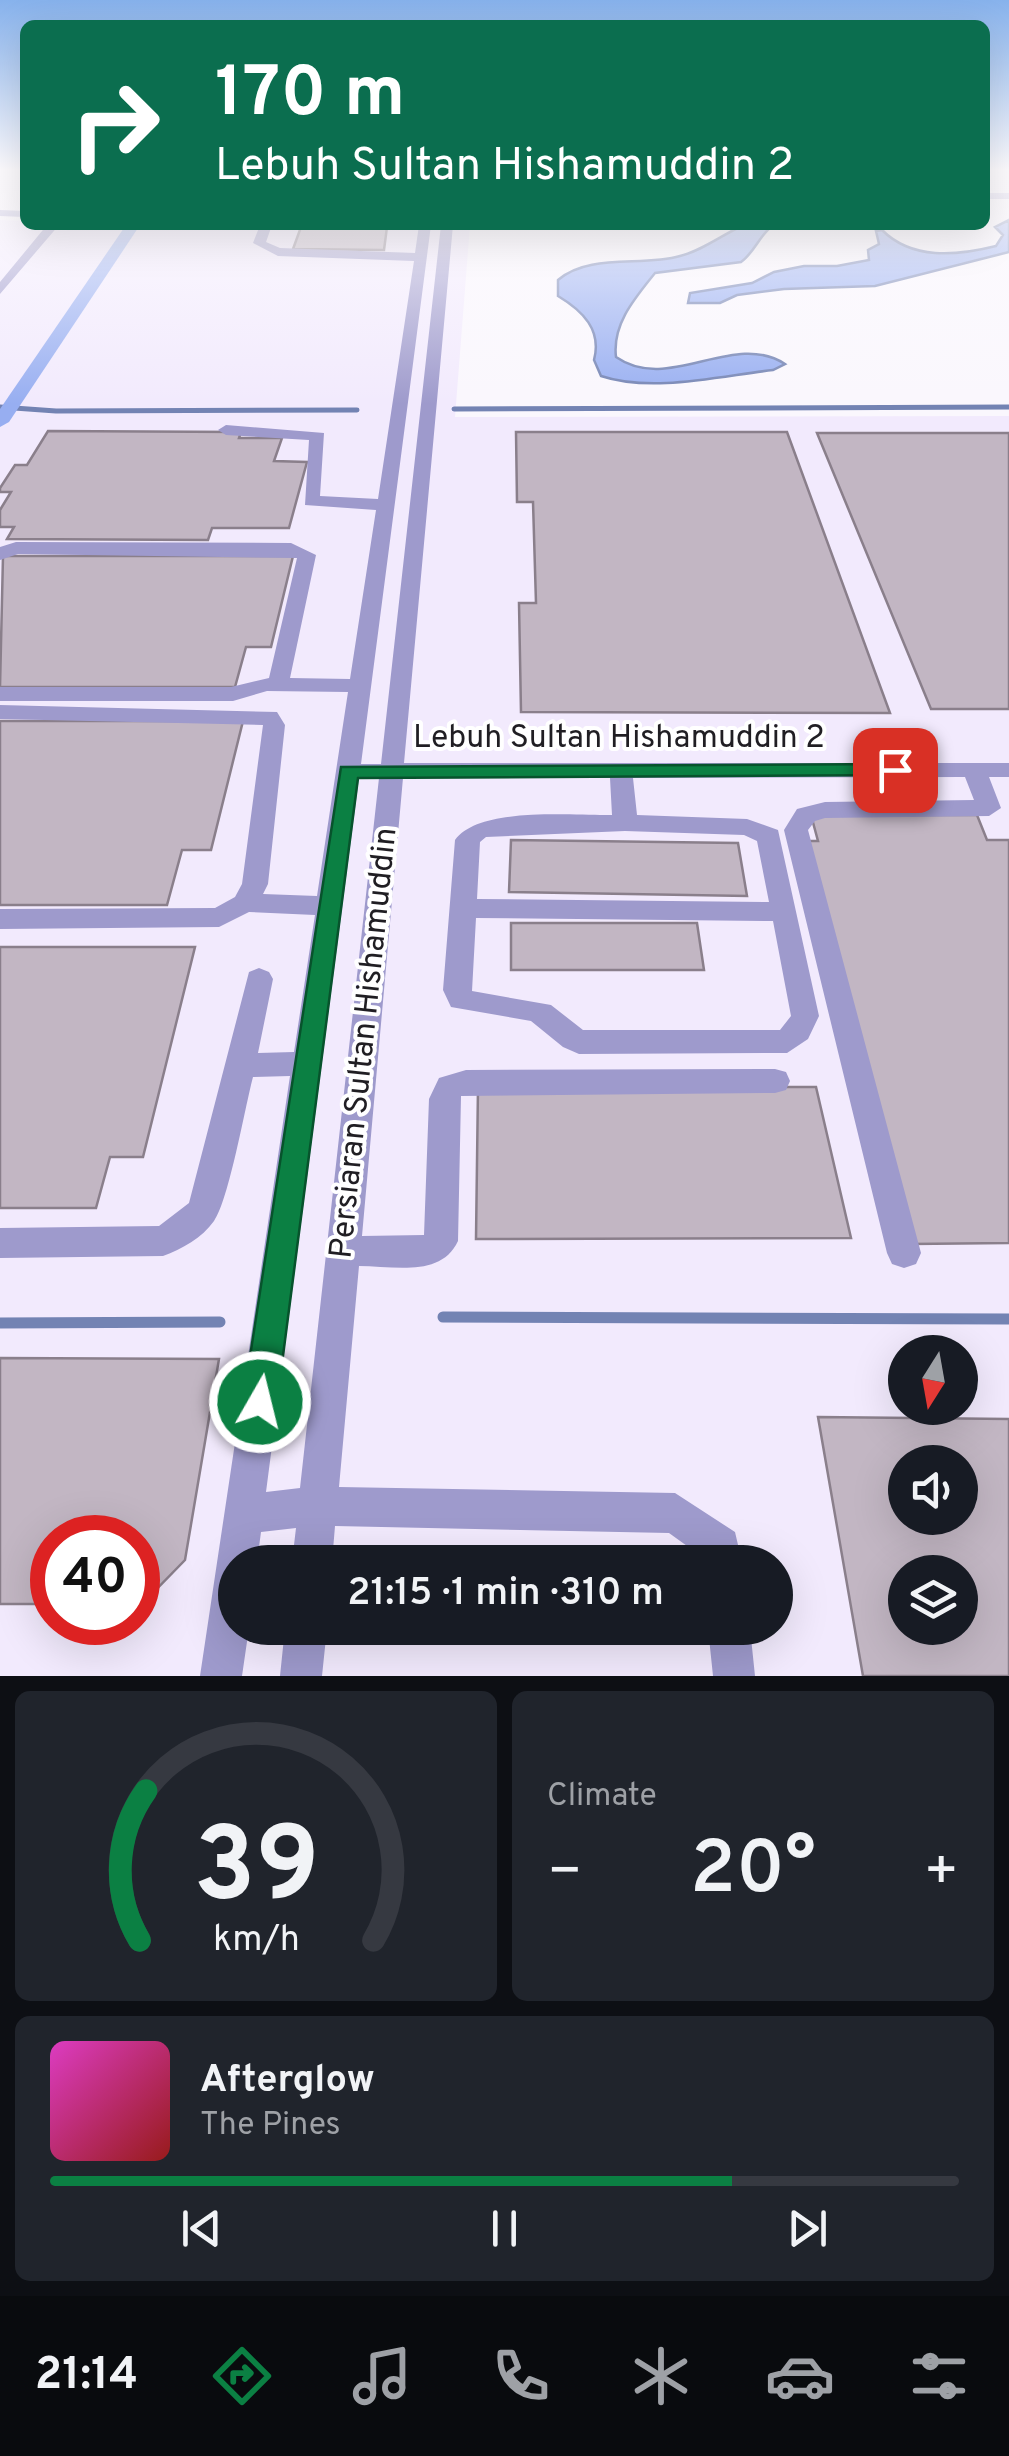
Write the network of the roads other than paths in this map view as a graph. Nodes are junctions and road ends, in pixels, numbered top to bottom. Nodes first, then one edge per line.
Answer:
1 (35, 247) edge
2 (266, 247) edge
3 (422, 247) edge
4 (445, 247) edge
5 (420, 257) junction
6 (0, 290) edge
7 (414, 303) junction
8 (439, 303) junction
9 (226, 430) dead end
10 (386, 505) junction
11 (0, 554) edge
12 (278, 684) junction
13 (360, 686) junction
14 (0, 694) edge
15 (0, 712) edge
16 (974, 770) junction
17 (1009, 770) edge
18 (348, 772) junction
19 (392, 772) junction
20 (621, 772) junction
21 (999, 810) edge
22 (624, 822) junction
23 (246, 903) junction
24 (330, 906) junction
25 (463, 908) junction
26 (784, 912) junction
27 (0, 920) edge
28 (259, 979) dead end
29 (241, 1064) junction
30 (307, 1064) junction
31 (775, 1081) dead end
32 (0, 1243) edge
33 (344, 1252) junction
34 (904, 1253) dead end
35 (318, 1506) junction
36 (244, 1514) junction
37 (239, 1545) edge
38 (314, 1545) edge
39 (720, 1545) edge
40 (225, 1645) edge
41 (304, 1645) edge
42 (731, 1645) edge
43 (221, 1676) edge
44 (301, 1676) edge
45 (734, 1676) edge

1 - 6 street
2 - 5 street
3 - 5 street, Persiaran Sultan Hishamuddin
4 - 8 street, Persiaran Sultan Hishamuddin
5 - 7 street, Persiaran Sultan Hishamuddin
7 - 8 street
7 - 10 street, Persiaran Sultan Hishamuddin
8 - 19 street, Persiaran Sultan Hishamuddin
9 - 10 street
10 - 13 street, Persiaran Sultan Hishamuddin
11 - 12 street
12 - 13 street
12 - 14 street
13 - 18 street, Persiaran Sultan Hishamuddin
15 - 23 street
16 - 17 street, Lebuh Sultan Hishamuddin 2
16 - 20 street, Lebuh Sultan Hishamuddin 2
16 - 21 street
18 - 19 street, Lebuh Sultan Hishamuddin 2
18 - 24 street, Persiaran Sultan Hishamuddin
19 - 20 street, Lebuh Sultan Hishamuddin 2
19 - 33 street, Persiaran Sultan Hishamuddin
20 - 22 street
21 - 34 street
22 - 25 street
22 - 26 street
23 - 24 street
23 - 27 street
24 - 30 street, Persiaran Sultan Hishamuddin
25 - 26 street
25 - 26 street
28 - 29 street
29 - 30 street
29 - 32 street
30 - 36 street, Persiaran Sultan Hishamuddin
31 - 33 street
33 - 35 street, Persiaran Sultan Hishamuddin
35 - 36 street
35 - 38 street, Persiaran Sultan Hishamuddin
35 - 39 street
36 - 37 street, Persiaran Sultan Hishamuddin
40 - 43 street
41 - 44 street
42 - 45 street

